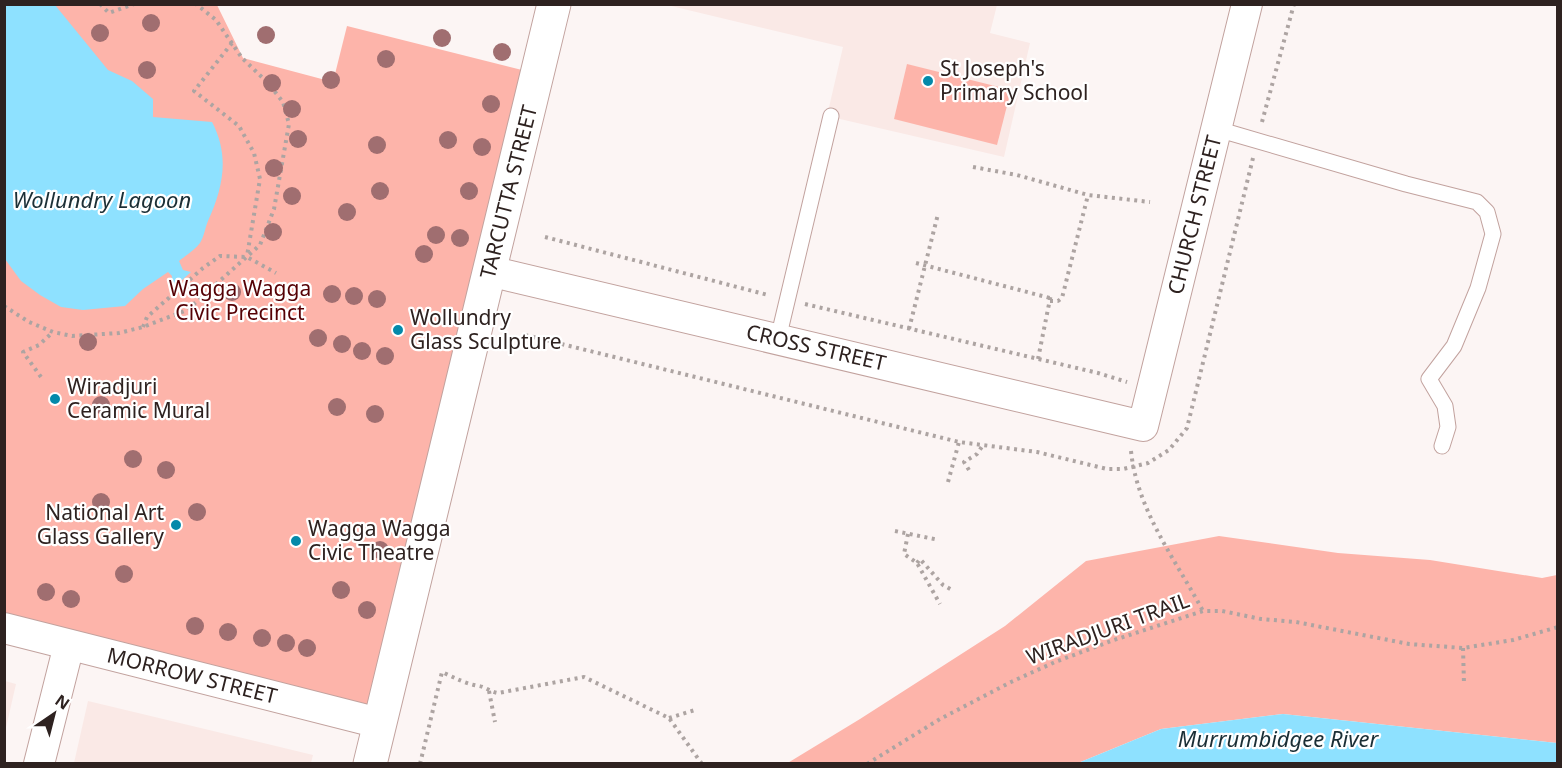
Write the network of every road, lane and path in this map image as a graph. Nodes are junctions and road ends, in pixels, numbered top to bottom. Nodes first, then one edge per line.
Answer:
1 (100, 4) edge
2 (134, 4) edge
3 (196, 4) edge
4 (554, 4) edge
5 (1247, 4) edge
6 (1294, 4) edge
7 (232, 43) junction
8 (1268, 103) dead end
9 (831, 116) dead end
10 (1217, 129) junction
11 (973, 167) dead end
12 (1088, 195) junction
13 (1150, 202) dead end
14 (938, 214) dead end
15 (545, 237) dead end
16 (247, 257) junction
17 (916, 263) dead end
18 (926, 265) junction
19 (489, 271) junction
20 (276, 273) dead end
21 (1050, 298) junction
22 (788, 300) junction
23 (4, 306) edge
24 (143, 327) junction
25 (909, 329) junction
26 (53, 332) junction
27 (778, 339) junction
28 (1038, 359) junction
29 (41, 377) dead end
30 (1152, 388) junction
31 (1136, 424) junction
32 (959, 442) dead end
33 (983, 445) dead end
34 (1442, 446) dead end
35 (969, 470) dead end
36 (948, 482) dead end
37 (895, 531) dead end
38 (908, 534) junction
39 (939, 540) dead end
40 (917, 563) junction
41 (952, 590) dead end
42 (940, 604) dead end
43 (1203, 611) junction
44 (1557, 627) edge
45 (4, 628) edge
46 (69, 645) junction
47 (1463, 648) junction
48 (1464, 684) dead end
49 (489, 691) junction
50 (695, 710) dead end
51 (669, 718) junction
52 (495, 722) dead end
53 (380, 723) junction
54 (39, 764) edge
55 (370, 764) edge
56 (420, 764) edge
57 (702, 764) edge
58 (867, 764) edge

1 - 2 path
3 - 7 path
4 - 19 street, TARCUTTA STREET
5 - 10 street, CHURCH STREET
6 - 8 path
7 - 16 path
7 - 16 path
9 - 22 lane
10 - 30 street, CHURCH STREET
10 - 34 lane
11 - 12 path
12 - 13 path
12 - 21 path
14 - 18 path
15 - 22 path
16 - 20 path
16 - 24 path
16 - 24 path
17 - 18 path
18 - 21 path
18 - 25 path
19 - 27 street, CROSS STREET
19 - 53 street, TARCUTTA STREET
21 - 28 path
22 - 25 path
22 - 27 lane
23 - 26 path
24 - 26 path
25 - 28 path
26 - 29 path
27 - 31 street, CROSS STREET
28 - 30 path
30 - 31 street, CHURCH STREET
31 - 43 path
32 - 36 path
33 - 35 path
37 - 38 path
38 - 39 path
38 - 40 path
40 - 41 path
40 - 42 path
43 - 47 path, WIRADJURI TRAIL
43 - 58 path, WIRADJURI TRAIL
44 - 47 path, WIRADJURI TRAIL
45 - 46 street, MORROW STREET
46 - 53 street, MORROW STREET
46 - 54 street
47 - 48 path
49 - 51 path
49 - 52 path
49 - 56 path
50 - 51 path
51 - 57 path
53 - 55 street, TARCUTTA STREET

